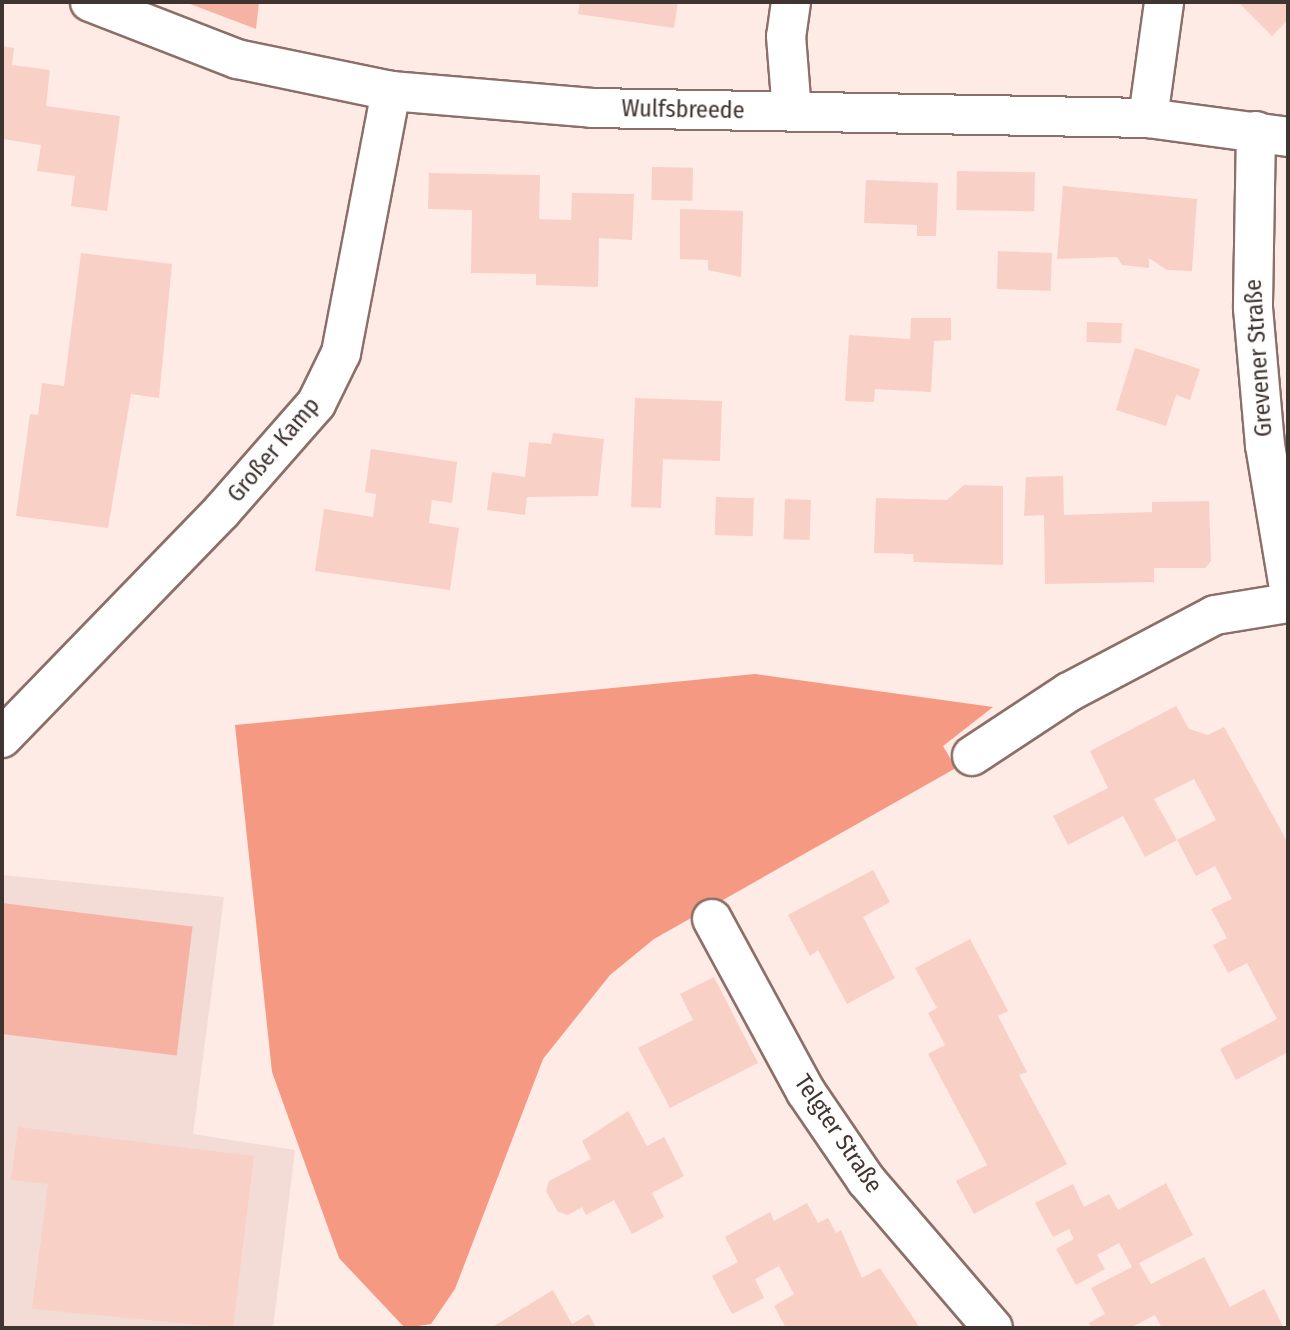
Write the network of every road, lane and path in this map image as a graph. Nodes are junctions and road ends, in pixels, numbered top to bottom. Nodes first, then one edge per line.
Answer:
1 (90, 2) edge
2 (790, 2) edge
3 (1164, 2) edge
4 (391, 91) junction
5 (792, 112) junction
6 (1148, 118) junction
7 (1272, 134) edge
8 (1288, 583) edge
9 (1288, 603) edge
10 (4, 732) edge
11 (972, 757) dead end
12 (712, 919) dead end
13 (993, 1328) edge

1 - 4 street, Wulfsbreede
2 - 5 street
3 - 6 street
4 - 5 street, Wulfsbreede
4 - 10 street, Großer Kamp
5 - 6 street, Wulfsbreede
6 - 7 street, Wulfsbreede
7 - 8 street, Grevener Straße
9 - 11 street
12 - 13 street, Telgter Straße

